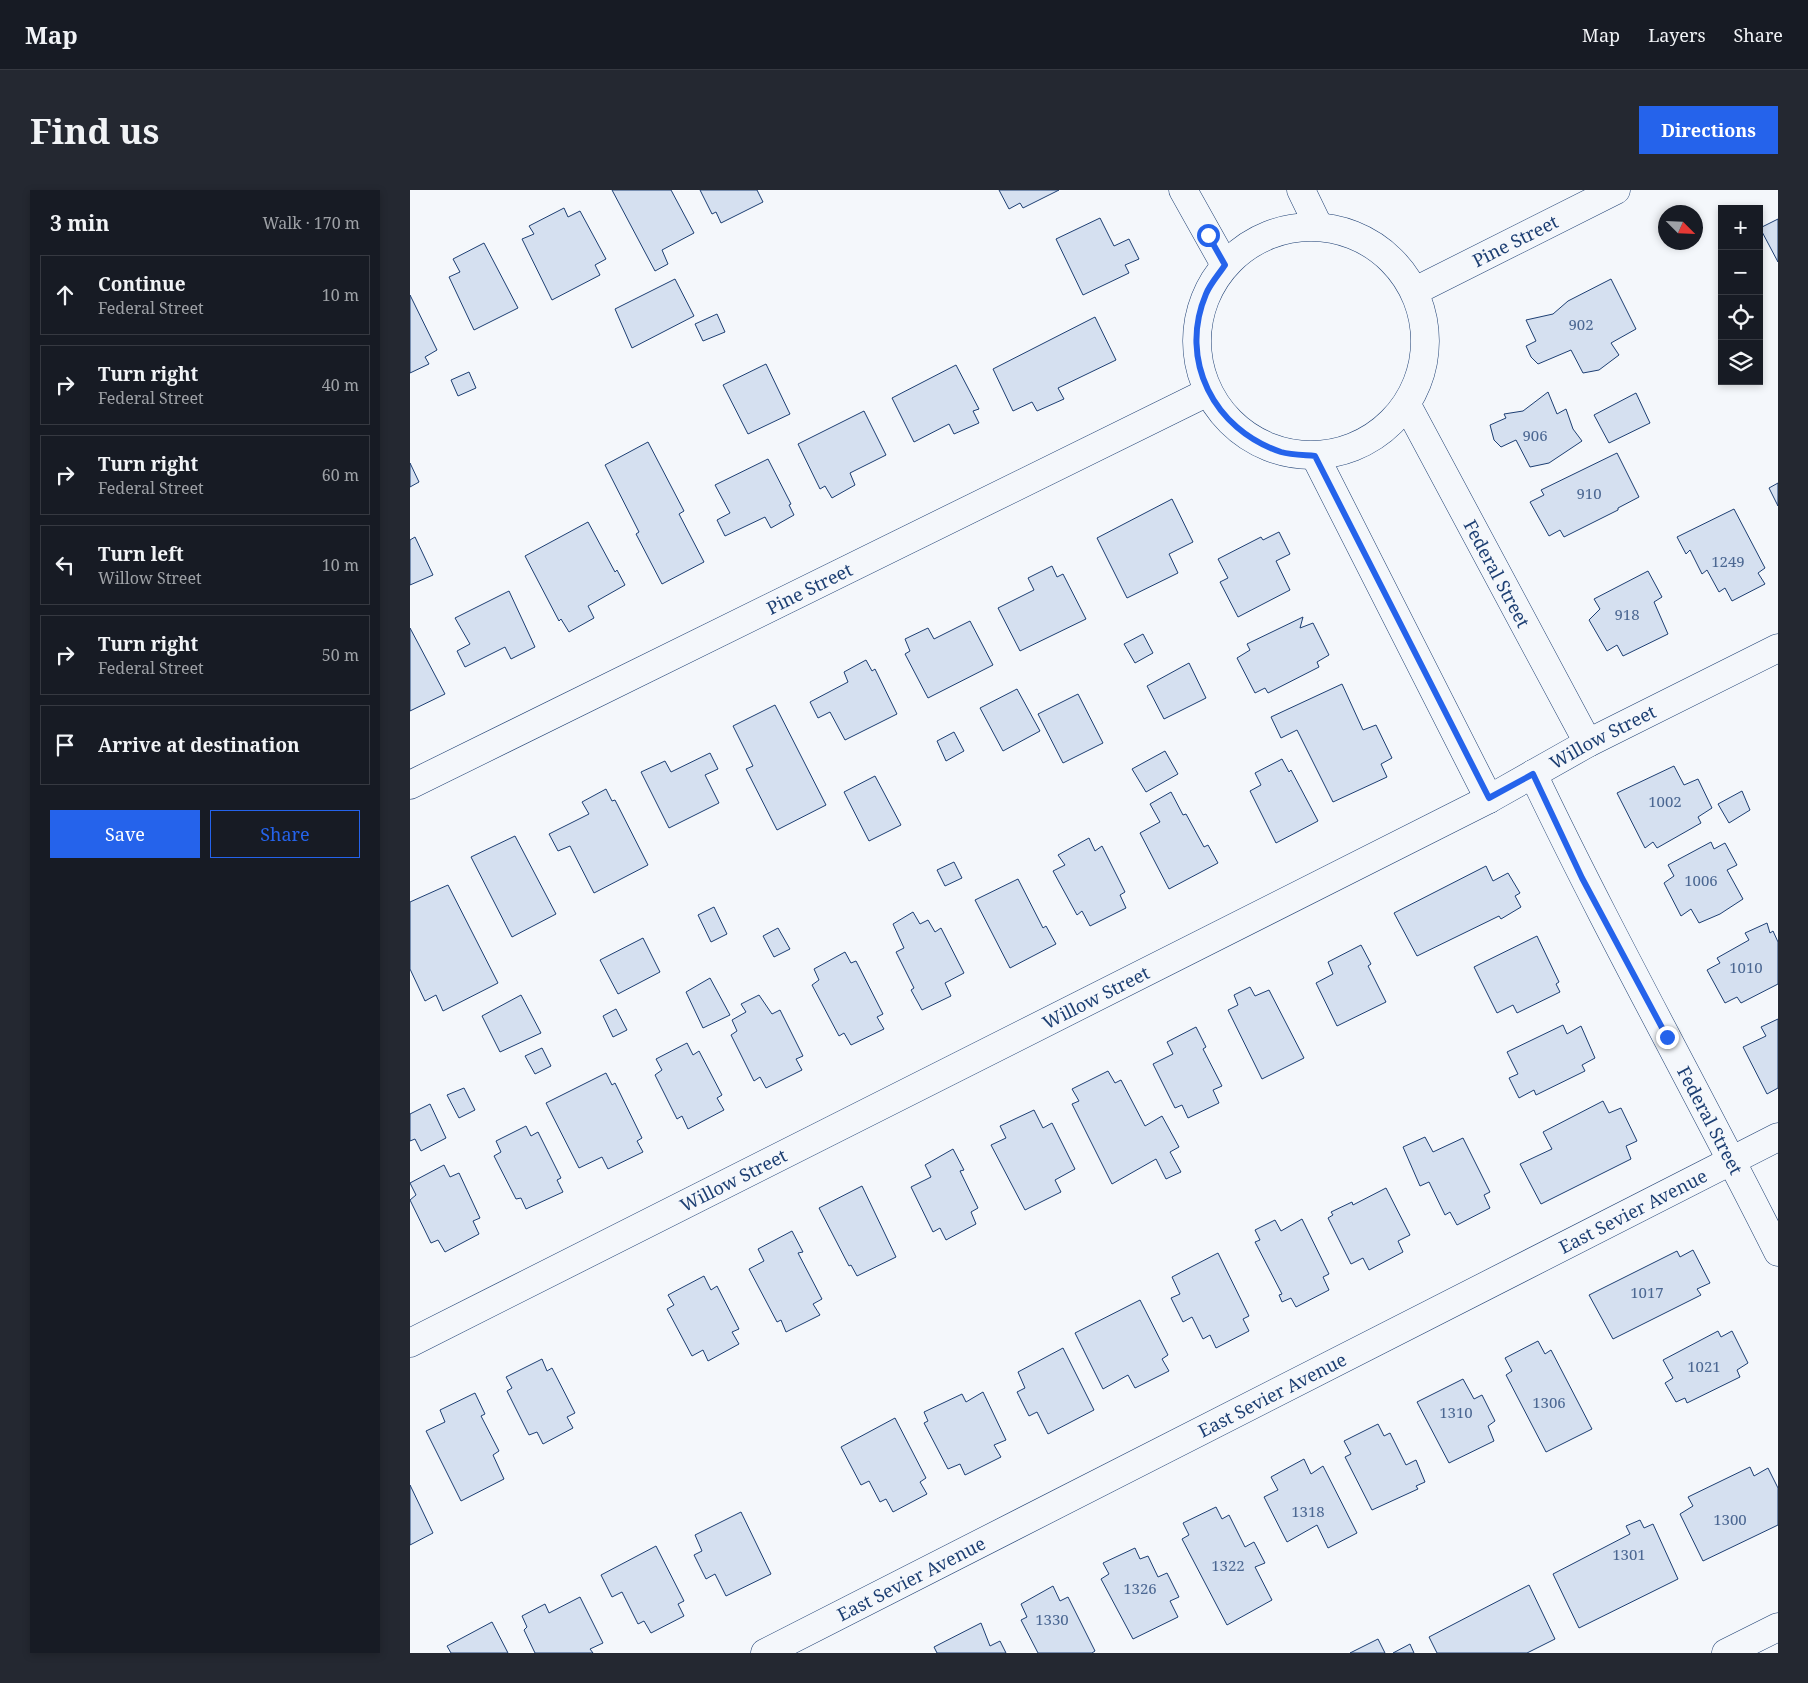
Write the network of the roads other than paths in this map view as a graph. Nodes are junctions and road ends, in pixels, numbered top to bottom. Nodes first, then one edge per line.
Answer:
1 (1183, 190) edge
2 (1301, 190) edge
3 (1616, 190) edge
4 (1318, 225) junction
5 (1225, 265) junction
6 (1415, 291) junction
7 (1208, 392) junction
8 (1407, 404) junction
9 (1315, 456) junction
10 (1778, 648) edge
11 (1588, 743) junction
12 (1533, 774) junction
13 (410, 785) edge
14 (1489, 798) junction
15 (1778, 1137) edge
16 (1732, 1160) junction
17 (1778, 1252) edge
18 (410, 1343) edge
19 (1778, 1627) edge
20 (765, 1653) edge
21 (1726, 1653) edge

1 - 5 street
2 - 4 street
3 - 6 street, Pine Street
4 - 5 street
4 - 6 street
5 - 7 street
6 - 8 street
7 - 9 street
7 - 13 street, Pine Street
8 - 9 street
8 - 11 street, Federal Street
9 - 14 street
10 - 11 street, Willow Street
11 - 12 street, Willow Street
12 - 14 street, Willow Street
12 - 16 street, Federal Street
14 - 18 street, Willow Street
15 - 16 street, East Sevier Avenue
16 - 17 street, Federal Street
16 - 20 street, East Sevier Avenue
19 - 21 street

